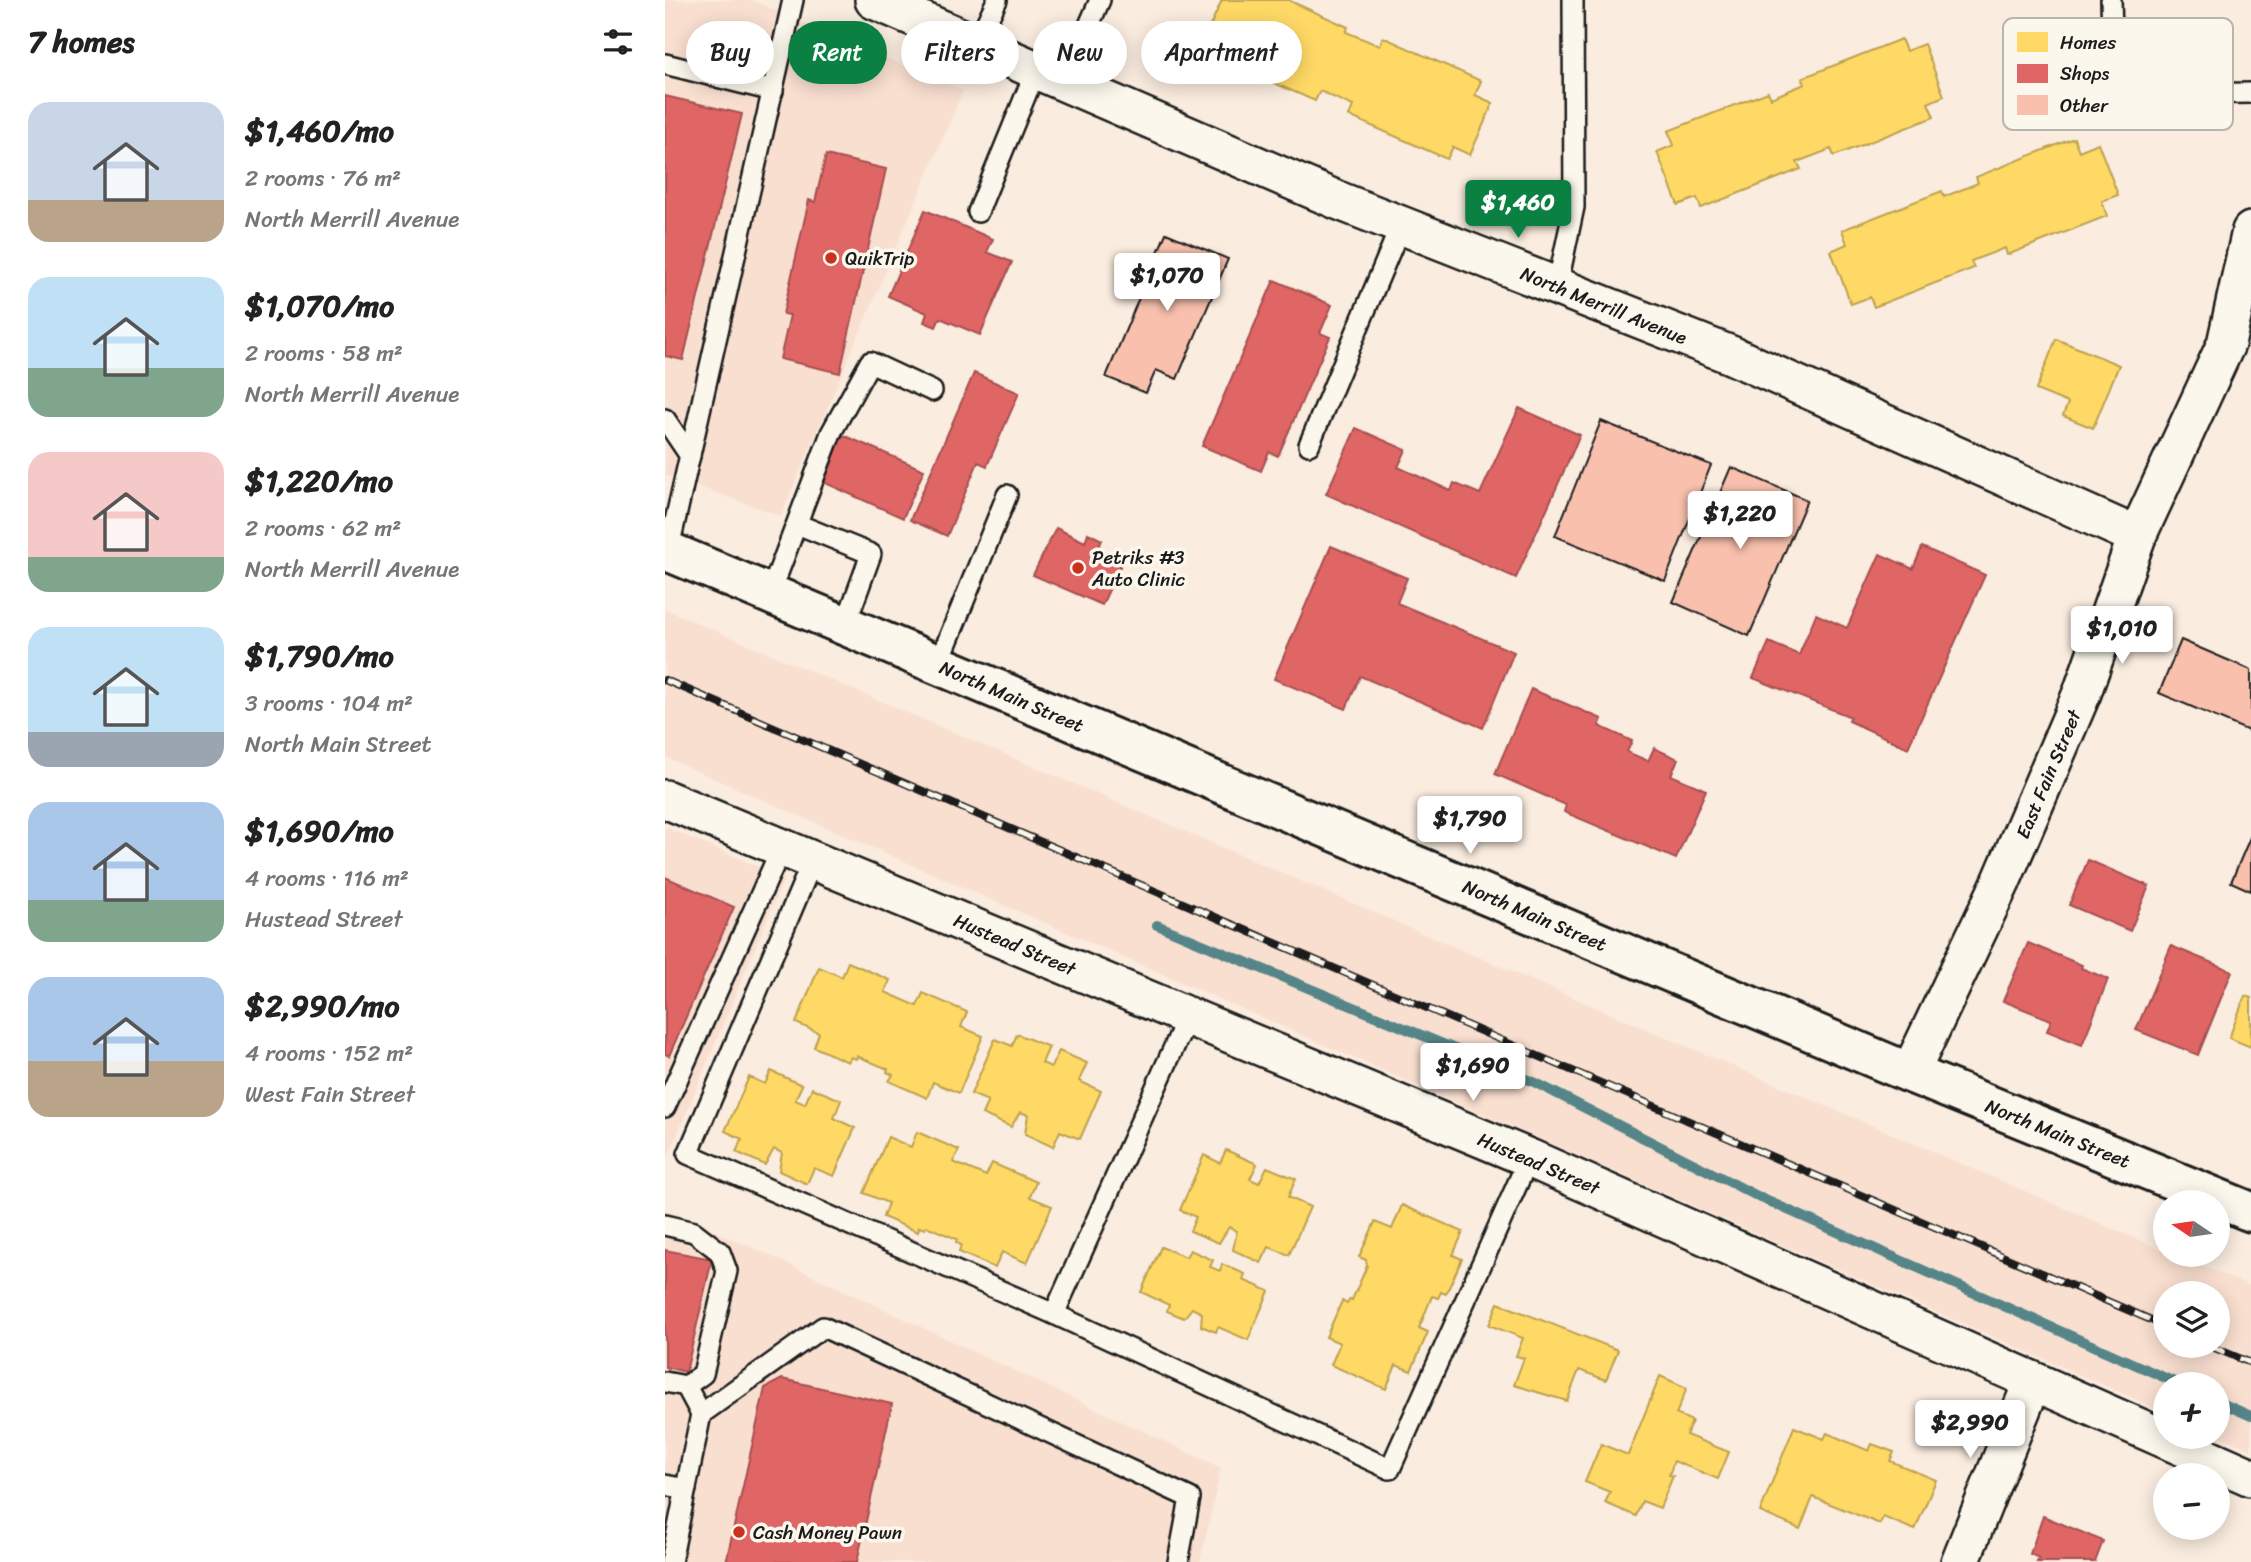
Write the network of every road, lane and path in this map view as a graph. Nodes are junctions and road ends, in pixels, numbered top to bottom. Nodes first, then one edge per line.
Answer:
1 (793, 0) edge
2 (874, 0) edge
3 (997, 0) edge
4 (1100, 0) edge
5 (1573, 0) edge
6 (2111, 0) edge
7 (2112, 18) edge
8 (922, 21) edge
9 (987, 21) edge
10 (1086, 21) edge
11 (665, 64) edge
12 (1046, 84) edge
13 (1069, 84) edge
14 (773, 91) junction
15 (2233, 93) edge
16 (2251, 93) edge
17 (978, 212) dead end
18 (1401, 225) junction
19 (2251, 231) edge
20 (1557, 286) junction
21 (932, 391) dead end
22 (665, 419) edge
23 (1309, 445) dead end
24 (689, 456) junction
25 (1007, 495) dead end
26 (797, 524) junction
27 (2137, 537) junction
28 (667, 551) edge
29 (770, 594) junction
30 (845, 626) junction
31 (938, 665) junction
32 (665, 799) edge
33 (797, 854) junction
34 (1188, 1016) junction
35 (1910, 1073) junction
36 (665, 1107) edge
37 (1529, 1158) junction
38 (2251, 1212) edge
39 (665, 1225) edge
40 (1054, 1314) junction
41 (2033, 1381) junction
42 (665, 1382) edge
43 (685, 1386) junction
44 (701, 1414) junction
45 (2251, 1476) edge
46 (665, 1485) edge
47 (686, 1489) junction
48 (671, 1562) edge
49 (1178, 1562) edge
50 (1960, 1562) edge

1 - 14 lane
2 - 8 street, North Merrill Avenue
3 - 9 lane
4 - 10 lane
5 - 20 lane
6 - 7 lane
11 - 14 lane
12 - 17 lane
13 - 18 street, North Merrill Avenue
14 - 24 lane
15 - 16 lane
18 - 20 street, North Merrill Avenue
18 - 23 lane
19 - 27 street, East Fain Street
20 - 27 street, North Merrill Avenue
21 - 26 lane
22 - 24 lane
24 - 28 lane
25 - 31 lane
26 - 29 lane
26 - 30 lane
27 - 35 street, East Fain Street
28 - 29 street, North Main Street
29 - 30 street, North Main Street
30 - 31 street, North Main Street
31 - 35 street, North Main Street
32 - 33 street, Hustead Street
33 - 34 street, Hustead Street
33 - 36 lane
33 - 40 lane
34 - 37 street, Hustead Street
34 - 40 lane
35 - 38 street, North Main Street
37 - 40 lane
37 - 41 street, Hustead Street
39 - 43 lane
41 - 45 street, Hustead Street
41 - 50 street
42 - 43 lane
43 - 44 lane
44 - 47 lane
44 - 49 lane
46 - 47 lane
47 - 48 lane

